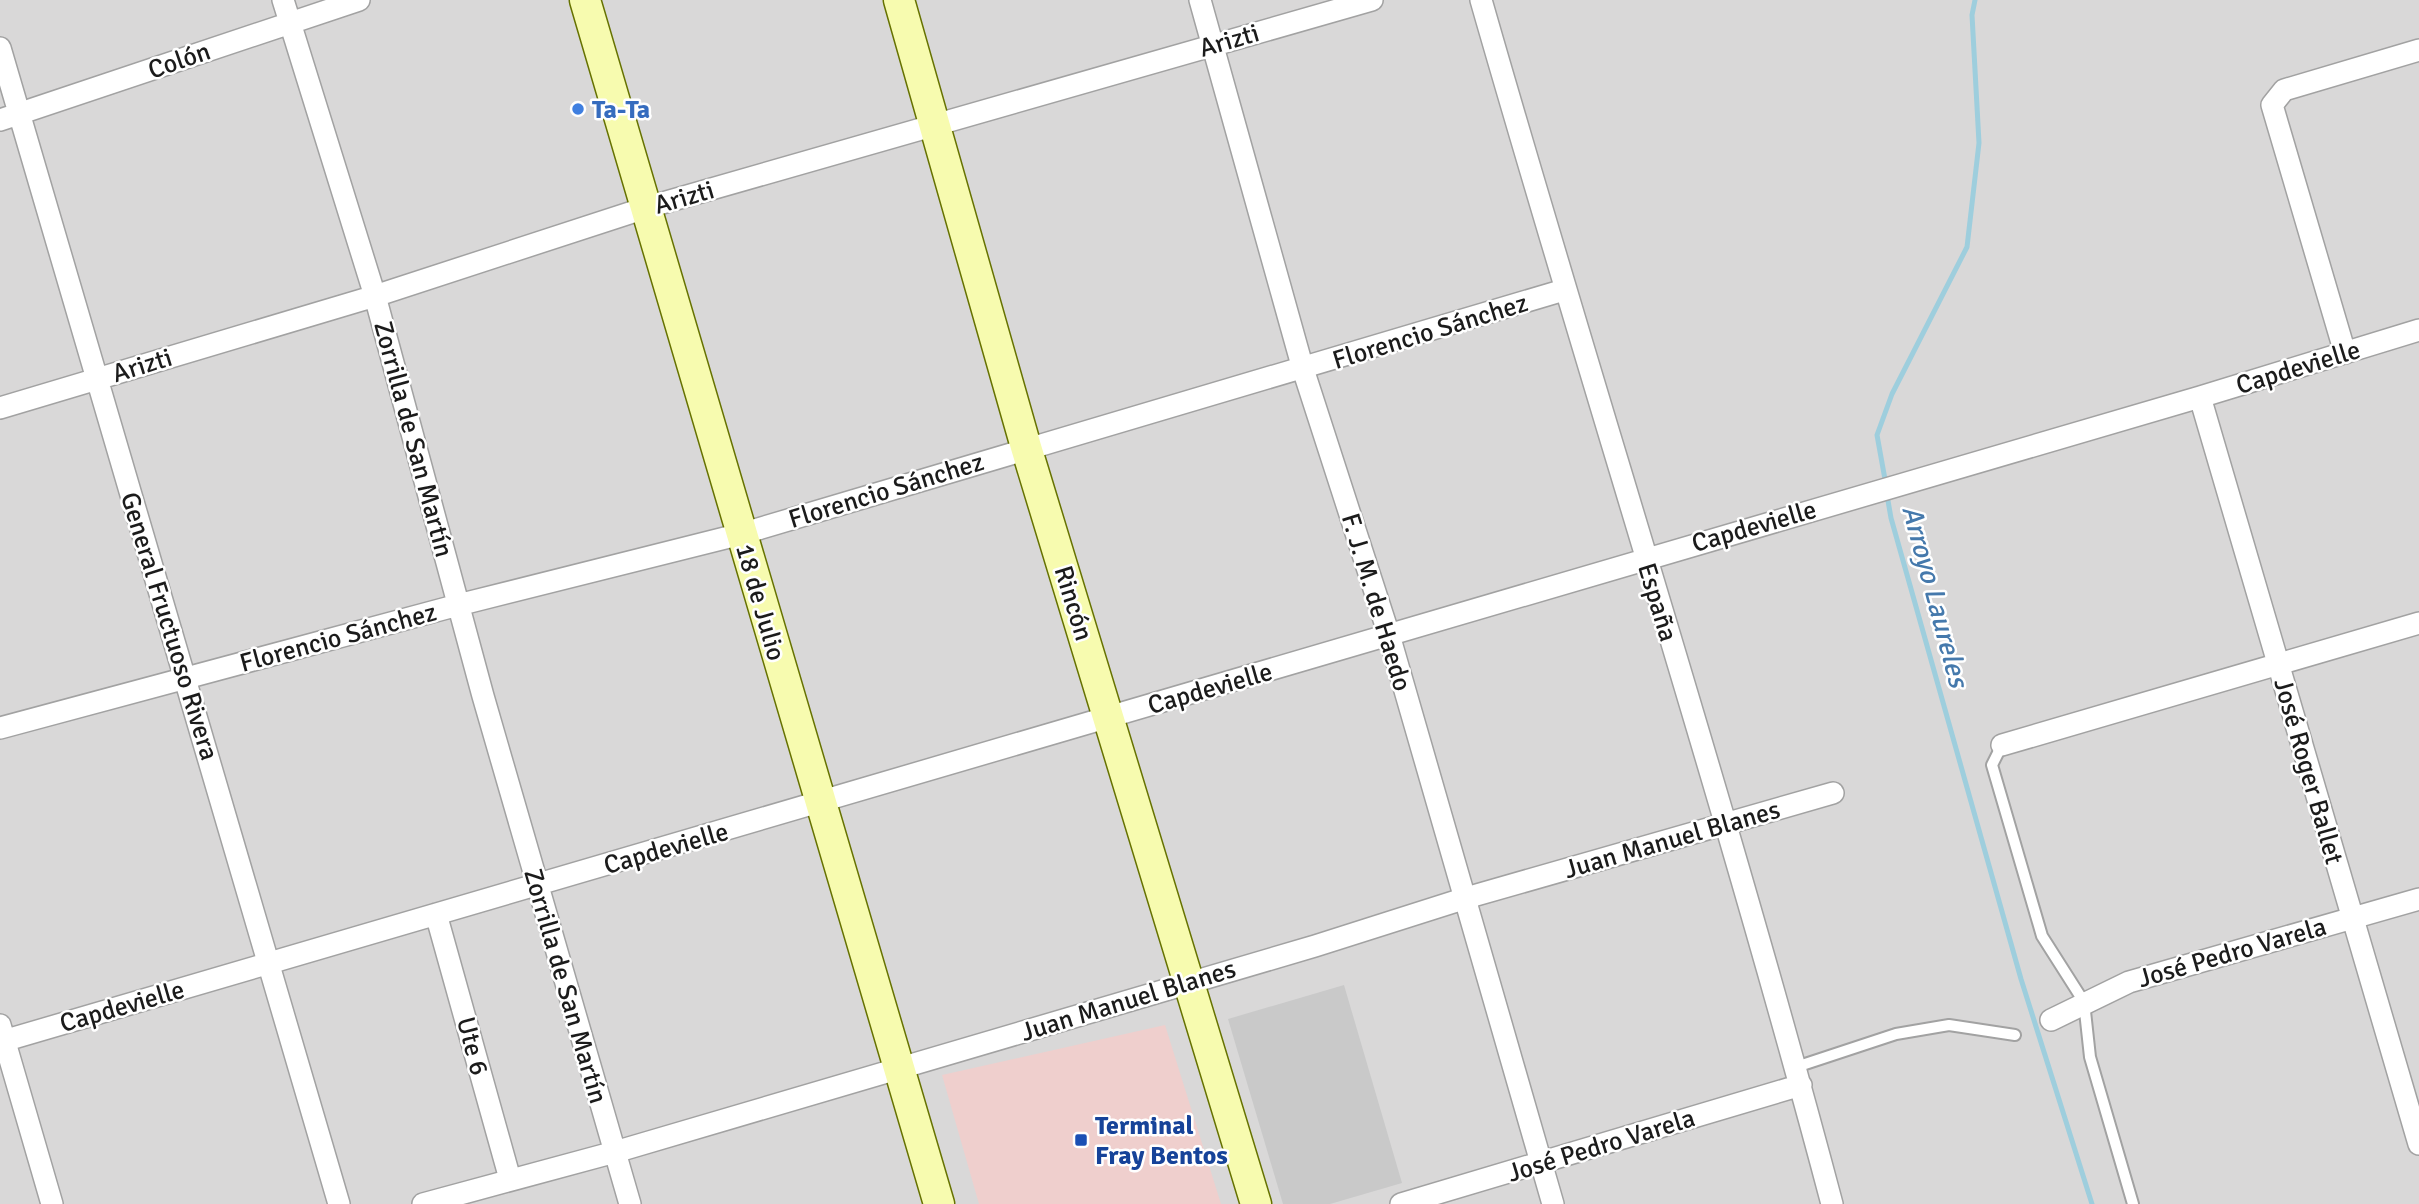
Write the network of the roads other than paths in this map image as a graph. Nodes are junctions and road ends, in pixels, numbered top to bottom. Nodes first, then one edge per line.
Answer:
1 (284, 0) edge
2 (359, 0) edge
3 (585, 0) edge
4 (899, 0) edge
5 (1200, 0) edge
6 (1372, 0) edge
7 (1481, 0) edge
8 (290, 22) junction
9 (1213, 45) junction
10 (0, 48) edge
11 (2419, 50) edge
12 (10, 117) edge
13 (935, 123) junction
14 (645, 208) junction
15 (1564, 290) junction
16 (375, 296) junction
17 (2419, 330) edge
18 (2345, 353) junction
19 (1303, 369) junction
20 (97, 379) junction
21 (2200, 397) junction
22 (0, 408) edge
23 (1026, 447) junction
24 (741, 534) junction
25 (1645, 558) junction
26 (458, 605) junction
27 (2419, 623) edge
28 (1388, 635) junction
29 (2279, 663) junction
30 (186, 679) junction
31 (1109, 718) junction
32 (0, 728) edge
33 (2002, 745) joint
34 (1833, 793) dead end
35 (820, 803) junction
36 (1725, 823) junction
37 (537, 885) junction
38 (1466, 898) junction
39 (2419, 899) edge
40 (436, 914) junction
41 (2351, 919) junction
42 (270, 963) junction
43 (1188, 982) junction
44 (2084, 1002) junction
45 (2052, 1020) dead end
46 (2015, 1035) dead end
47 (1, 1036) edge
48 (900, 1069) junction
49 (1798, 1076) junction
50 (2419, 1144) edge
51 (615, 1152) junction
52 (1541, 1164) junction
53 (510, 1179) junction
54 (52, 1204) edge
55 (339, 1204) edge
56 (423, 1204) edge
57 (630, 1204) edge
58 (939, 1204) edge
59 (1256, 1204) edge
60 (1401, 1204) edge
61 (1553, 1204) edge
62 (1832, 1204) edge
63 (2133, 1204) edge

1 - 8 street, Zorrilla de San Martín
2 - 8 street, Colón
3 - 14 street, 18 de Julio
4 - 13 street, Rincón
5 - 9 street, F. J. M. de Haedo
6 - 9 street, Arizti
7 - 15 street, España
8 - 12 street, Colón
8 - 16 street, Zorrilla de San Martín
9 - 13 street, Arizti
9 - 19 street, F. J. M. de Haedo
10 - 12 street, General Fructuoso Rivera
11 - 18 street
12 - 20 street, General Fructuoso Rivera
13 - 14 street, Arizti
13 - 23 street, Rincón
14 - 16 street, Arizti
14 - 24 street, 18 de Julio
15 - 19 street, Florencio Sánchez
15 - 25 street, España
16 - 20 street, Arizti
16 - 26 street, Zorrilla de San Martín
17 - 18 street, Capdevielle
18 - 21 street, Capdevielle
19 - 23 street, Florencio Sánchez
19 - 28 street, F. J. M. de Haedo
20 - 22 street, Arizti
20 - 30 street, General Fructuoso Rivera
21 - 25 street, Capdevielle
21 - 29 street, José Roger Ballet
23 - 24 street, Florencio Sánchez
23 - 31 street, Rincón
24 - 26 street, Florencio Sánchez
24 - 35 street, 18 de Julio
25 - 28 street, Capdevielle
25 - 36 street, España
26 - 30 street, Florencio Sánchez
26 - 37 street, Zorrilla de San Martín
27 - 29 street
28 - 31 street, Capdevielle
28 - 38 street, F. J. M. de Haedo
29 - 33 street
29 - 41 street, José Roger Ballet
30 - 32 street, Florencio Sánchez
30 - 42 street, General Fructuoso Rivera
31 - 35 street, Capdevielle
31 - 43 street, Rincón
33 - 44 lane
34 - 36 street, Juan Manuel Blanes
35 - 37 street, Capdevielle
35 - 48 street, 18 de Julio
36 - 38 street, Juan Manuel Blanes
36 - 49 street, España
37 - 40 street, Capdevielle
37 - 51 street, Zorrilla de San Martín
38 - 43 street, Juan Manuel Blanes
38 - 52 street, F. J. M. de Haedo
39 - 41 street, José Pedro Varela
40 - 42 street, Capdevielle
40 - 53 street, Ute 6
41 - 44 street, José Pedro Varela
41 - 50 street, José Roger Ballet
42 - 47 street, Capdevielle
42 - 55 street, General Fructuoso Rivera
43 - 48 street, Juan Manuel Blanes
43 - 59 street, Rincón
44 - 45 street, José Pedro Varela
44 - 63 lane
46 - 49 lane
47 - 54 street
48 - 51 street, Juan Manuel Blanes
48 - 58 street, 18 de Julio
49 - 52 street, José Pedro Varela
49 - 62 street, España
51 - 53 street, Juan Manuel Blanes
51 - 57 street, Zorrilla de San Martín
52 - 60 street, José Pedro Varela
52 - 61 street, F. J. M. de Haedo
53 - 56 street, Juan Manuel Blanes

